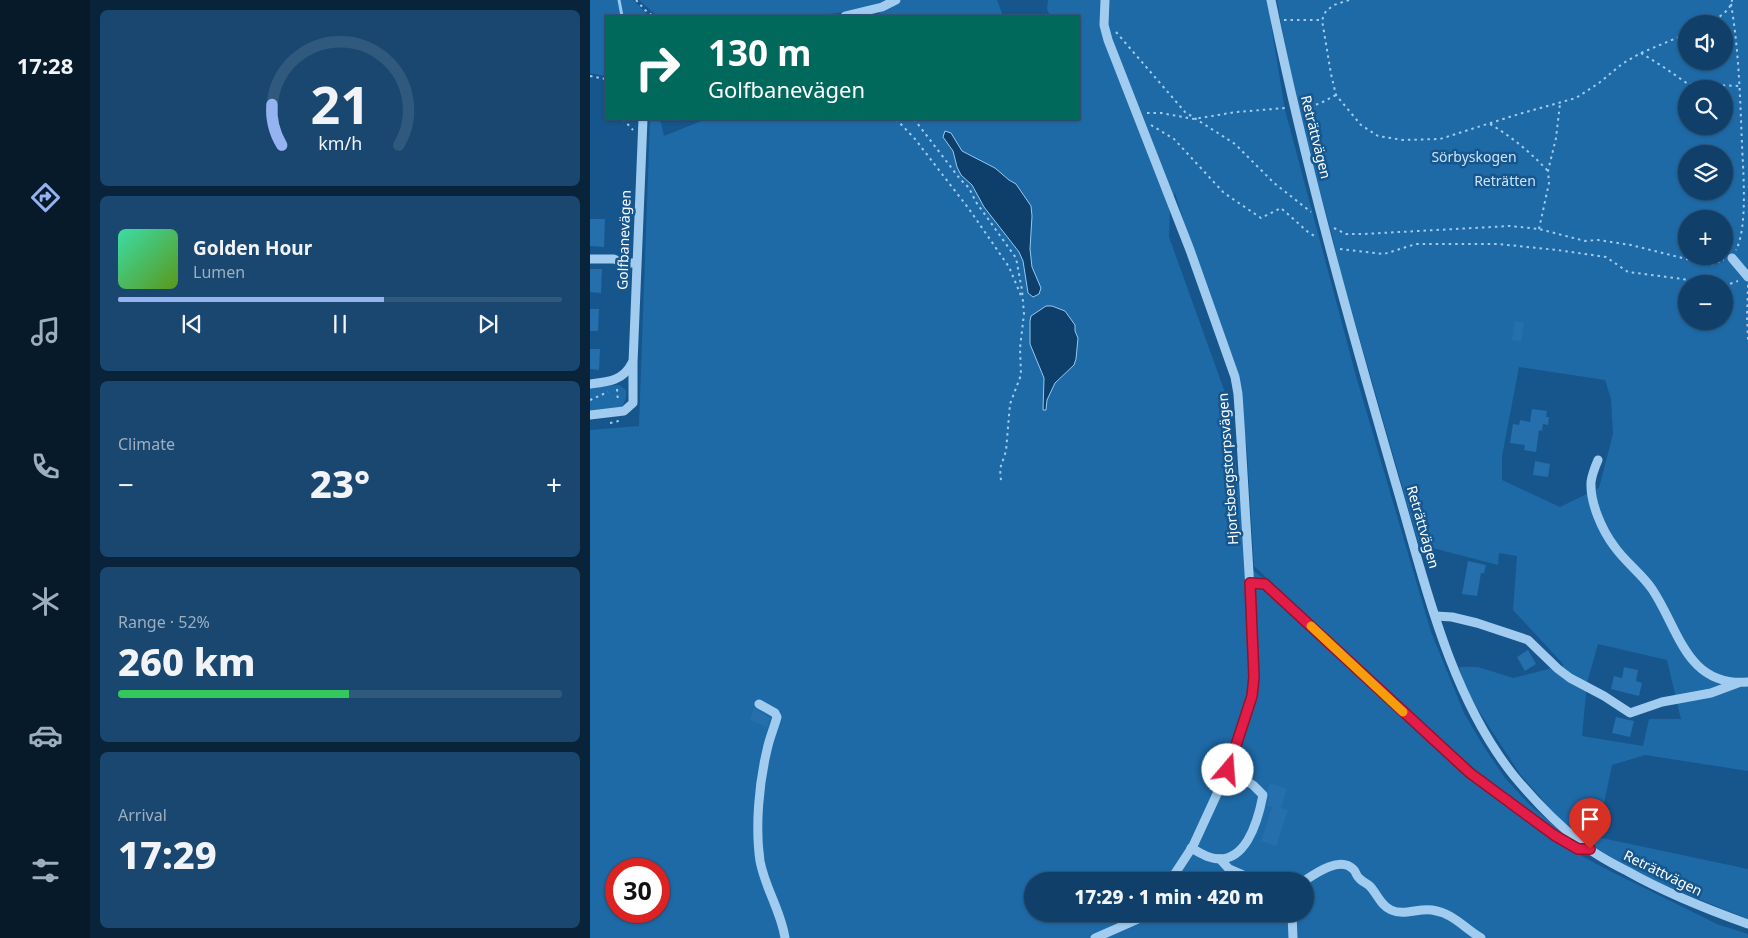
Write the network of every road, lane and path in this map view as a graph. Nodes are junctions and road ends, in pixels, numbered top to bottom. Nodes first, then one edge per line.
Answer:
1 (636, 0) edge
2 (896, 0) edge
3 (1105, 0) edge
4 (1271, 0) edge
5 (1349, 0) edge
6 (1732, 0) edge
7 (1732, 4) junction
8 (652, 15) edge
9 (849, 15) edge
10 (1722, 15) edge
11 (1104, 18) junction
12 (1275, 20) junction
13 (1322, 20) junction
14 (1678, 37) edge
15 (1640, 53) junction
16 (590, 76) edge
17 (605, 79) edge
18 (1739, 86) junction
19 (1336, 95) junction
20 (1560, 104) junction
21 (1294, 107) junction
22 (1138, 118) junction
23 (1194, 119) junction
24 (643, 120) edge
25 (897, 120) edge
26 (915, 120) edge
27 (1490, 124) junction
28 (1548, 171) junction
29 (1324, 223) junction
30 (1539, 229) junction
31 (1330, 245) junction
32 (1733, 256) edge
33 (1678, 257) edge
34 (590, 258) edge
35 (1733, 260) edge
36 (636, 263) junction
37 (1678, 278) edge
38 (1744, 279) edge
39 (1748, 283) edge
40 (1023, 301) junction
41 (1748, 340) edge
42 (633, 363) junction
43 (616, 380) junction
44 (590, 384) edge
45 (617, 390) dead end
46 (633, 390) junction
47 (590, 400) edge
48 (590, 415) edge
49 (1598, 460) dead end
50 (1001, 481) dead end
51 (1250, 583) junction
52 (1436, 616) junction
53 (1748, 682) edge
54 (1738, 683) junction
55 (759, 704) dead end
56 (1228, 770) junction
57 (1191, 848) junction
58 (1590, 849) junction
59 (1220, 859) junction
60 (1176, 872) edge
61 (1236, 872) edge
62 (1314, 875) edge
63 (1131, 922) edge
64 (1292, 922) edge
65 (1748, 924) edge
66 (785, 938) edge
67 (1095, 938) edge
68 (1293, 938) edge
69 (1481, 938) edge

1 - 8 path
2 - 9 street
3 - 11 street, Hjortsbergstorpsvägen
4 - 12 street, Reträttvägen
5 - 13 path
6 - 7 path
7 - 10 path
7 - 18 path
11 - 22 street, Hjortsbergstorpsvägen
11 - 23 path
12 - 13 path
12 - 21 street, Reträttvägen
13 - 19 path
14 - 15 path
15 - 18 path
15 - 20 path
16 - 17 path
18 - 32 path
19 - 21 path
19 - 27 path
20 - 27 path
20 - 28 path
21 - 23 path
21 - 29 street, Reträttvägen
22 - 23 path
22 - 31 path
22 - 51 street, Hjortsbergstorpsvägen
23 - 29 path
24 - 36 street, Golfbanevägen
25 - 40 path
26 - 40 path
27 - 28 path
28 - 30 path
29 - 30 path
29 - 31 street, Reträttvägen
30 - 33 path
31 - 37 path
31 - 52 street, Reträttvägen
34 - 36 street
35 - 38 street
36 - 42 street, Golfbanevägen
39 - 41 path
40 - 50 path
42 - 43 street
42 - 46 street, Golfbanevägen
43 - 44 street
43 - 46 street
45 - 47 path
46 - 48 street
49 - 54 street
51 - 56 street, Hjortsbergstorpsvägen
51 - 58 street
52 - 54 street
52 - 58 street, Reträttvägen
53 - 54 street
55 - 66 street
56 - 57 street, Hjortsbergstorpsvägen
56 - 59 street
57 - 59 street
57 - 60 street, Hjortsbergstorpsvägen
58 - 65 street, Reträttvägen
59 - 61 street
62 - 69 street
63 - 67 street
64 - 68 street

